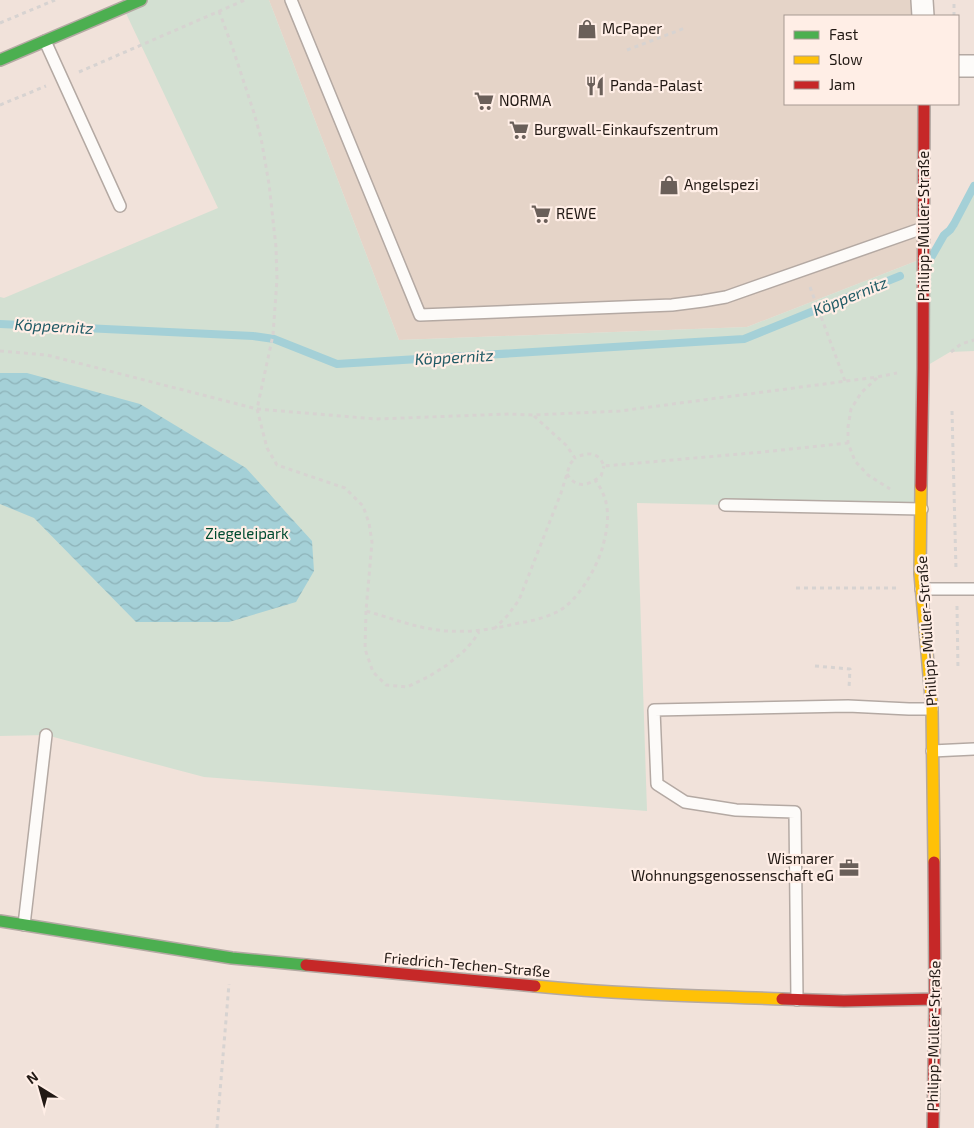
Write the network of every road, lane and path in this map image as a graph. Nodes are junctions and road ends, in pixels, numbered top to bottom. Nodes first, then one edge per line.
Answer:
1 (55, 0) edge
2 (141, 0) edge
3 (245, 0) edge
4 (292, 0) edge
5 (922, 0) edge
6 (954, 0) edge
7 (219, 11) junction
8 (922, 15) edge
9 (954, 15) edge
10 (0, 23) edge
11 (685, 28) dead end
12 (45, 41) junction
13 (627, 50) dead end
14 (1, 58) edge
15 (959, 66) edge
16 (974, 66) edge
17 (62, 79) junction
18 (0, 105) edge
19 (924, 105) edge
20 (120, 206) dead end
21 (924, 227) junction
22 (816, 302) dead end
23 (0, 351) edge
24 (923, 368) junction
25 (877, 377) junction
26 (845, 381) junction
27 (257, 409) junction
28 (533, 415) junction
29 (848, 443) junction
30 (575, 458) junction
31 (604, 466) junction
32 (567, 473) junction
33 (595, 480) junction
34 (725, 505) dead end
35 (922, 509) junction
36 (796, 588) dead end
37 (904, 588) dead end
38 (921, 589) junction
39 (974, 589) edge
40 (366, 611) junction
41 (494, 629) junction
42 (479, 632) junction
43 (815, 666) dead end
44 (848, 706) junction
45 (932, 708) junction
46 (46, 735) dead end
47 (974, 749) edge
48 (932, 750) junction
49 (0, 921) edge
50 (24, 925) junction
51 (232, 958) junction
52 (935, 999) junction
53 (798, 1000) junction
54 (217, 1128) edge
55 (933, 1128) edge

1 - 10 path
2 - 12 street
3 - 7 path
4 - 21 lane
5 - 8 street
6 - 9 path
7 - 17 path
7 - 27 path
11 - 13 path
12 - 14 street
12 - 17 lane
15 - 16 street
17 - 18 path
17 - 20 lane
19 - 21 street, Philipp-Müller-Straße
21 - 24 street, Philipp-Müller-Straße
22 - 26 path
23 - 27 path
24 - 25 path
24 - 35 street, Philipp-Müller-Straße
25 - 26 path
25 - 29 path
26 - 28 path
27 - 28 path
27 - 40 path
28 - 30 path
29 - 31 path
29 - 35 path
30 - 31 path
30 - 32 path
31 - 33 path
32 - 33 path
32 - 41 path
33 - 41 path
34 - 35 lane
35 - 38 street, Philipp-Müller-Straße
36 - 37 path
38 - 39 lane
38 - 45 street, Philipp-Müller-Straße
40 - 42 path
40 - 42 path
41 - 42 path
43 - 44 path
44 - 45 lane
44 - 53 lane
45 - 48 street, Philipp-Müller-Straße
46 - 50 lane
47 - 48 lane
48 - 52 street, Philipp-Müller-Straße
49 - 50 street, Friedrich-Techen-Straße
50 - 51 street, Friedrich-Techen-Straße
51 - 53 street, Friedrich-Techen-Straße
51 - 54 path
52 - 53 street, Friedrich-Techen-Straße
52 - 55 street, Philipp-Müller-Straße

